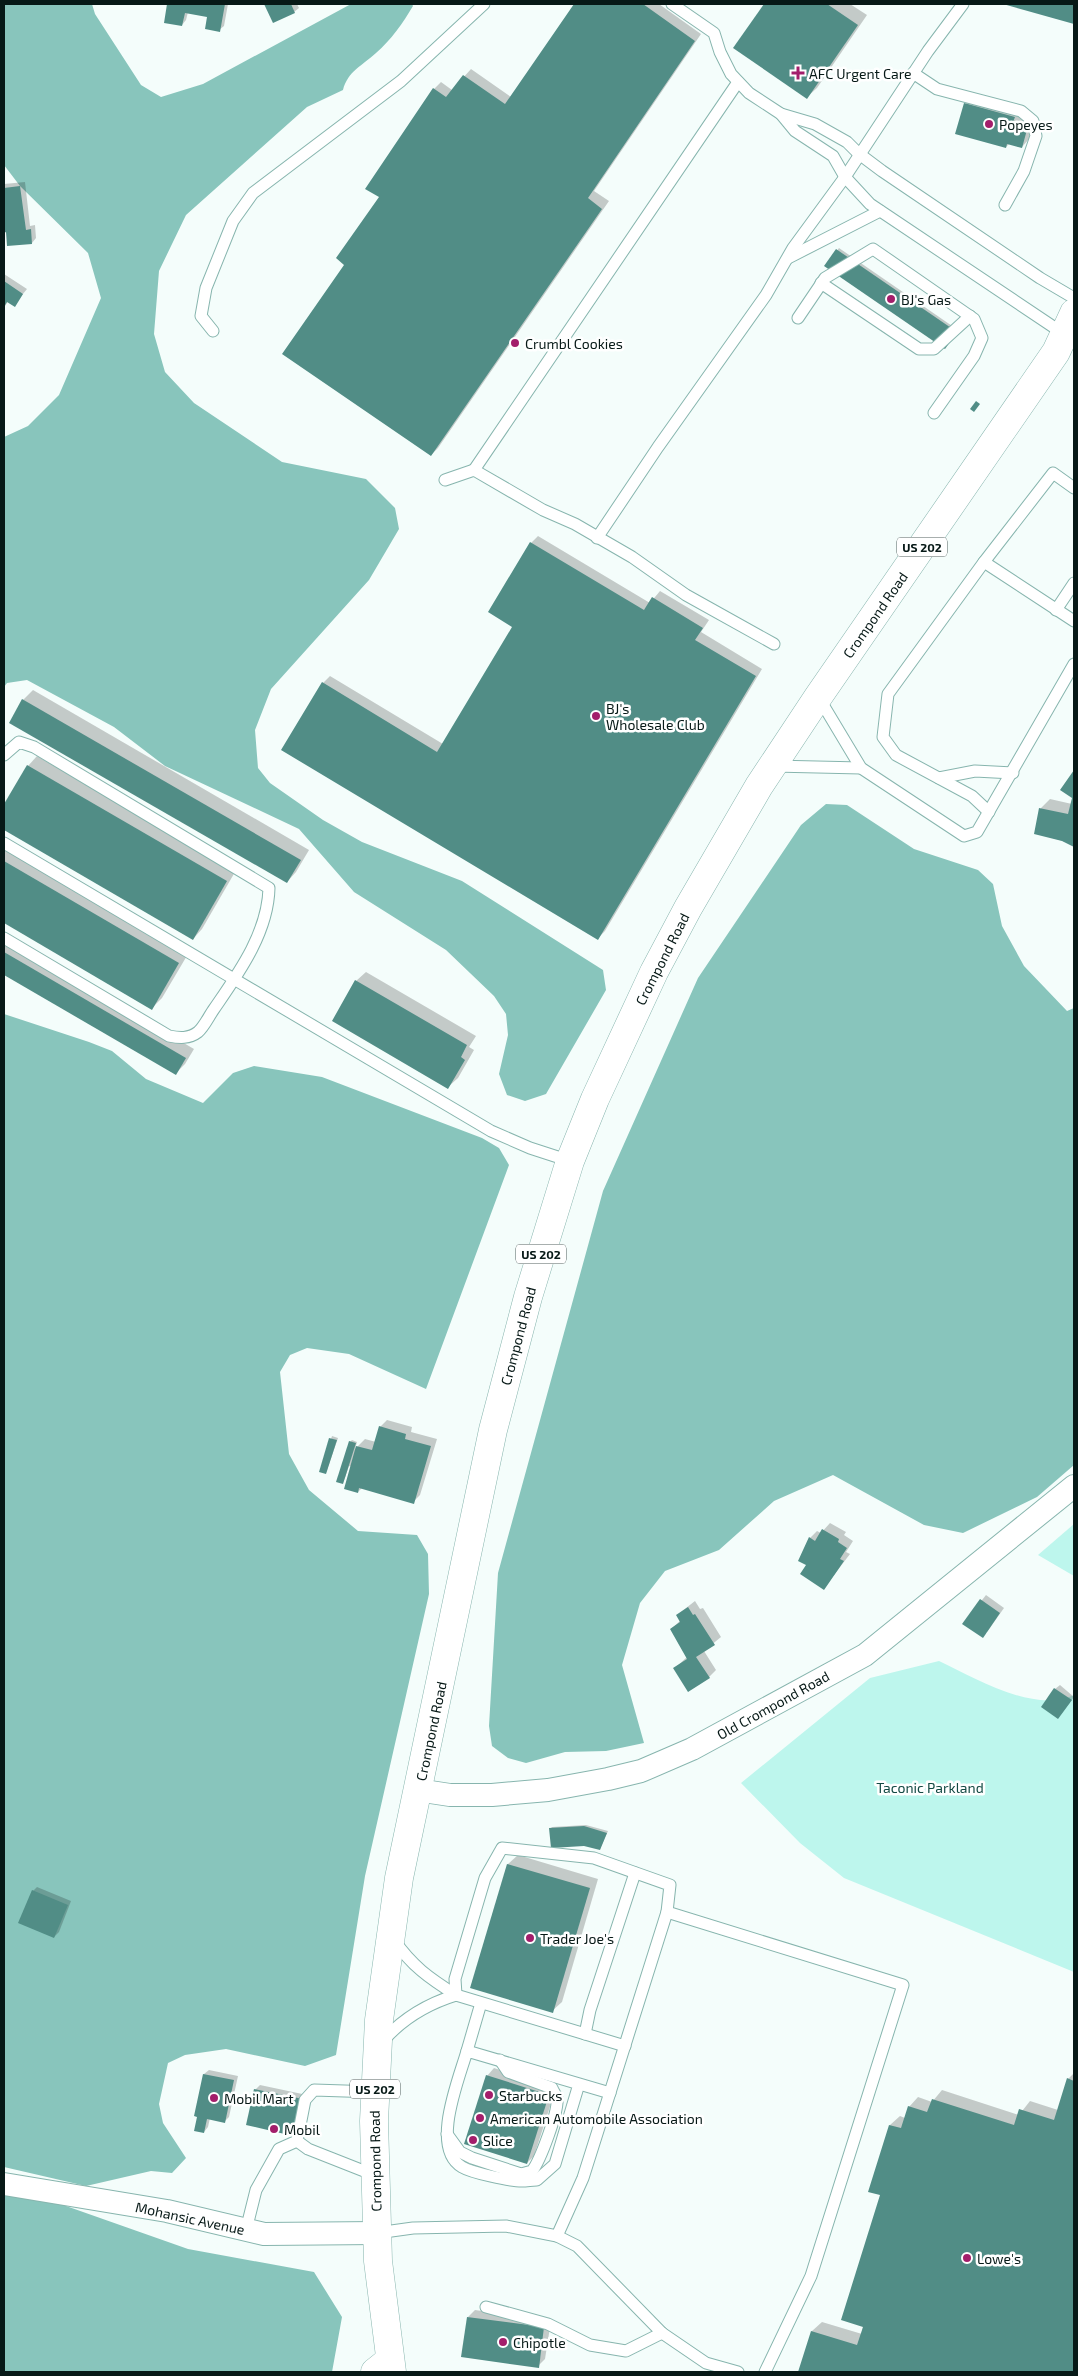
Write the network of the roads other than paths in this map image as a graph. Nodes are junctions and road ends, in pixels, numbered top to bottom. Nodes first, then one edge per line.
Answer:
1 (484, 4) edge
2 (672, 4) edge
3 (963, 4) edge
4 (913, 73) junction
5 (738, 82) junction
6 (782, 114) junction
7 (858, 153) junction
8 (845, 177) junction
9 (1005, 205) dead end
10 (880, 211) junction
11 (788, 258) junction
12 (821, 283) junction
13 (1074, 298) edge
14 (970, 316) junction
15 (798, 318) dead end
16 (1069, 324) edge
17 (213, 330) dead end
18 (934, 413) dead end
19 (474, 470) junction
20 (445, 480) dead end
21 (1074, 488) edge
22 (597, 538) junction
23 (984, 562) junction
24 (1074, 583) edge
25 (1056, 610) junction
26 (1074, 620) edge
27 (774, 644) dead end
28 (1074, 664) edge
29 (818, 697) junction
30 (4, 755) edge
31 (771, 766) junction
32 (861, 768) junction
33 (1013, 773) junction
34 (940, 778) junction
35 (989, 812) junction
36 (4, 843) edge
37 (4, 938) edge
38 (235, 979) junction
39 (570, 1161) junction
40 (1074, 1486) edge
41 (417, 1790) junction
42 (635, 1872) junction
43 (667, 1912) junction
44 (391, 1936) junction
45 (456, 1995) junction
46 (480, 2003) junction
47 (585, 2034) junction
48 (624, 2046) junction
49 (377, 2048) junction
50 (466, 2051) junction
51 (500, 2060) junction
52 (579, 2084) junction
53 (375, 2092) junction
54 (610, 2093) junction
55 (446, 2133) junction
56 (297, 2140) junction
57 (374, 2175) junction
58 (4, 2184) edge
59 (246, 2230) junction
60 (377, 2233) junction
61 (557, 2236) junction
62 (486, 2307) dead end
63 (662, 2333) junction
64 (386, 2368) edge
65 (738, 2372) edge
66 (764, 2372) edge

1 - 17 lane
2 - 5 lane
3 - 4 lane
4 - 7 lane
4 - 9 lane
5 - 6 lane
5 - 19 lane
6 - 7 lane
6 - 8 lane
7 - 8 lane
7 - 13 lane
8 - 10 lane
8 - 11 lane
10 - 11 lane
10 - 16 lane
11 - 22 lane
12 - 14 lane
12 - 14 lane
12 - 15 lane
14 - 18 lane
16 - 29 highway, Crompond Road / US 202
19 - 20 lane
19 - 22 lane
21 - 23 lane
22 - 27 lane
23 - 25 lane
23 - 34 lane
24 - 25 lane
25 - 26 lane
28 - 33 lane
29 - 31 highway, Crompond Road / US 202
29 - 32 lane
30 - 38 lane
31 - 32 lane
31 - 39 highway, Crompond Road / US 202
32 - 35 lane
33 - 34 lane
33 - 35 lane
34 - 35 lane
36 - 38 lane
37 - 38 lane
38 - 39 lane
39 - 41 highway, Crompond Road / US 202
40 - 41 street, Old Crompond Road
41 - 44 highway, Crompond Road / US 202
42 - 43 lane
42 - 45 lane
42 - 47 lane
43 - 48 lane
43 - 66 lane
44 - 45 lane
44 - 49 highway, Crompond Road / US 202
45 - 46 lane
45 - 49 lane
46 - 47 lane
46 - 50 lane
47 - 48 lane
48 - 54 lane
49 - 53 highway, Crompond Road / US 202
50 - 51 lane
50 - 55 lane
51 - 52 lane
51 - 55 lane
52 - 54 lane
52 - 55 lane
53 - 56 lane
53 - 57 highway, Crompond Road / US 202
54 - 61 lane
56 - 57 lane
56 - 59 lane
57 - 60 highway, Crompond Road / US 202
58 - 59 street, Mohansic Avenue
59 - 60 street, Mohansic Avenue
60 - 61 lane
60 - 64 highway, Crompond Road / US 202
61 - 63 lane
62 - 63 lane
63 - 65 lane

